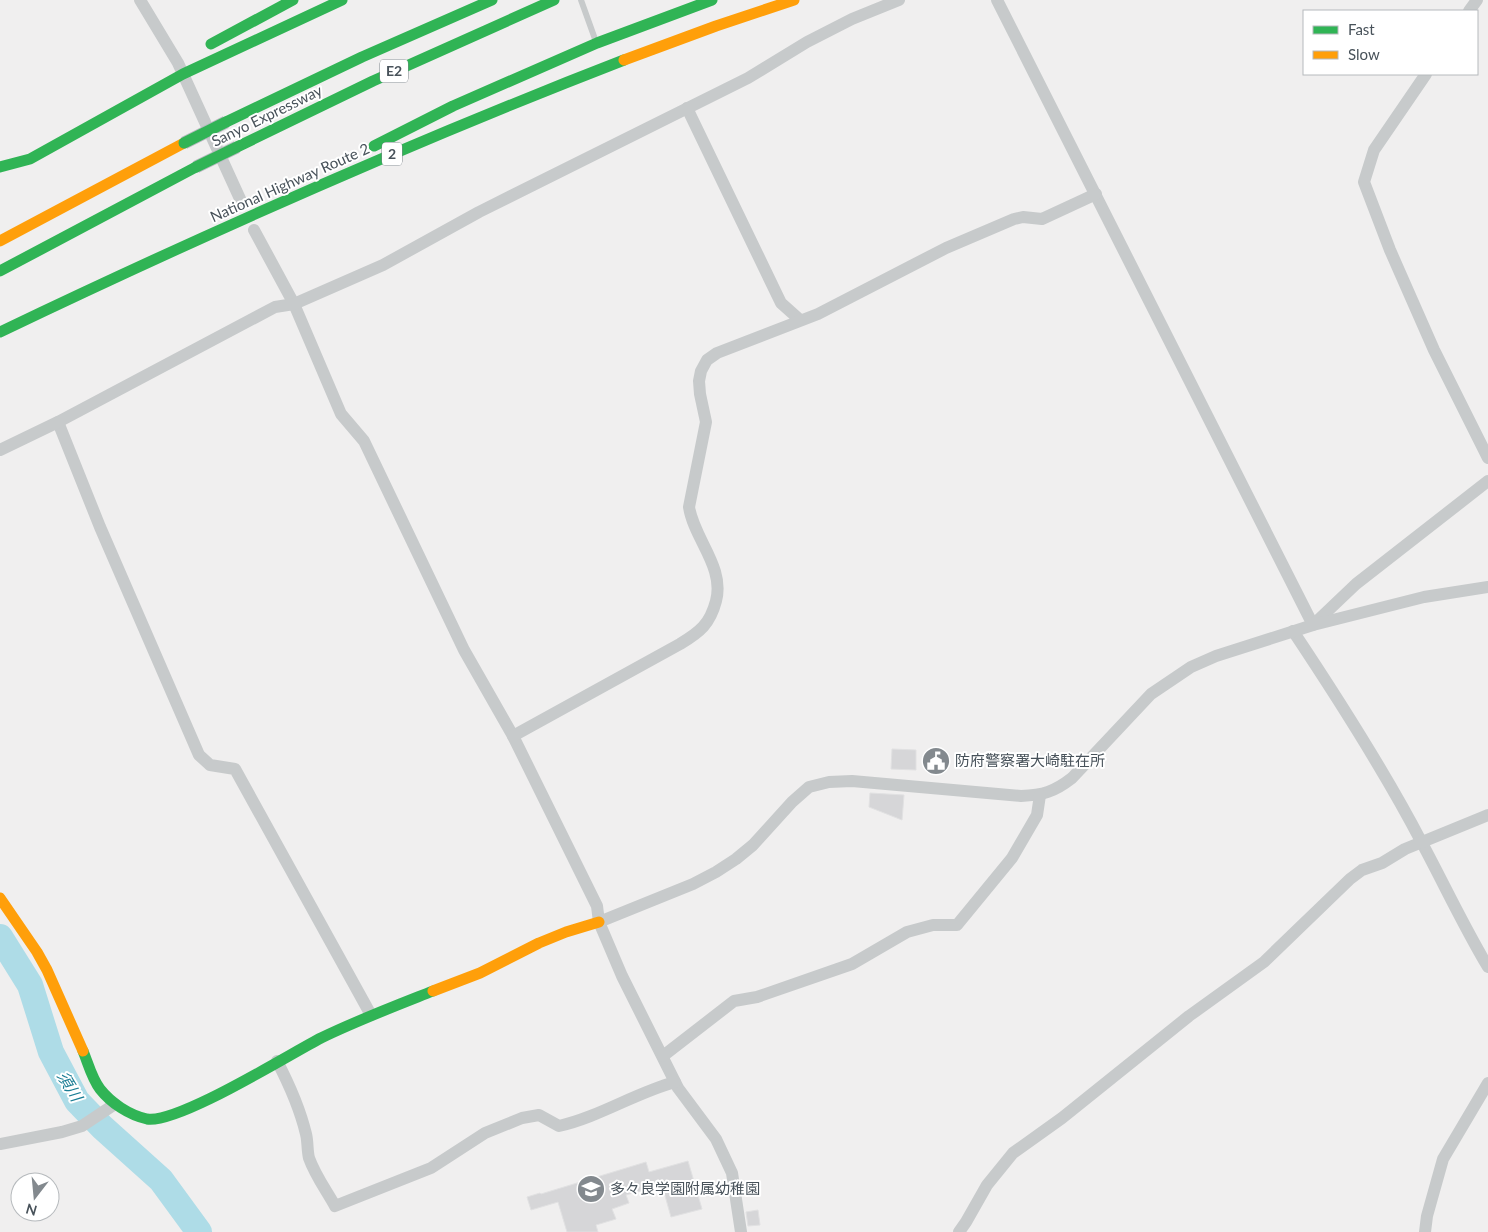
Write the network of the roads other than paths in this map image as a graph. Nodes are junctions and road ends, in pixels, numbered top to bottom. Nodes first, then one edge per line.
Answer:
1 (140, 0) edge
2 (293, 0) edge
3 (342, 0) edge
4 (492, 0) edge
5 (554, 0) edge
6 (581, 0) edge
7 (712, 0) edge
8 (794, 0) edge
9 (899, 0) edge
10 (997, 0) edge
11 (597, 43) junction
12 (177, 68) junction
13 (1425, 75) edge
14 (687, 108) junction
15 (81, 117) dead end
16 (367, 149) dead end
17 (0, 167) edge
18 (1096, 194) junction
19 (242, 204) dead end
20 (254, 230) dead end
21 (190, 232) dead end
22 (0, 241) edge
23 (134, 268) junction
24 (0, 271) edge
25 (294, 304) junction
26 (800, 320) junction
27 (0, 332) edge
28 (58, 422) junction
29 (0, 450) edge
30 (1488, 458) edge
31 (1488, 481) edge
32 (1488, 587) edge
33 (1313, 624) junction
34 (1293, 632) junction
35 (513, 736) junction
36 (1040, 795) junction
37 (1488, 815) edge
38 (1422, 843) junction
39 (0, 898) edge
40 (599, 922) junction
41 (1488, 967) edge
42 (371, 1015) junction
43 (663, 1056) junction
44 (278, 1061) junction
45 (675, 1082) junction
46 (1488, 1083) edge
47 (112, 1107) junction
48 (0, 1144) edge
49 (740, 1232) edge
50 (959, 1232) edge
51 (1425, 1232) edge

1 - 12 street
2 - 12 main road
3 - 12 main road
4 - 22 main road, Sanyo Expressway / E2, bridge
5 - 24 main road, Sanyo Expressway / E2, bridge
6 - 11 lane
7 - 11 main road
8 - 23 main road, National Highway Route 2 / 2
9 - 14 street
10 - 18 street
11 - 16 main road
12 - 17 main road
12 - 19 street
13 - 30 street
14 - 25 street
14 - 26 street
15 - 17 main road
18 - 26 street
18 - 33 street
20 - 25 street
21 - 23 main road
23 - 27 main road, National Highway Route 2 / 2
25 - 28 street
25 - 35 street
26 - 35 street
28 - 29 street
28 - 42 street
31 - 33 street
32 - 33 street
33 - 34 street
34 - 36 street
34 - 38 street
35 - 40 street
36 - 40 street
36 - 43 street
37 - 38 street
38 - 41 street
38 - 50 street
39 - 47 main road
40 - 42 main road
40 - 43 street
42 - 44 main road
43 - 45 street
44 - 45 street
44 - 47 main road
45 - 49 street
46 - 51 street
47 - 48 street

